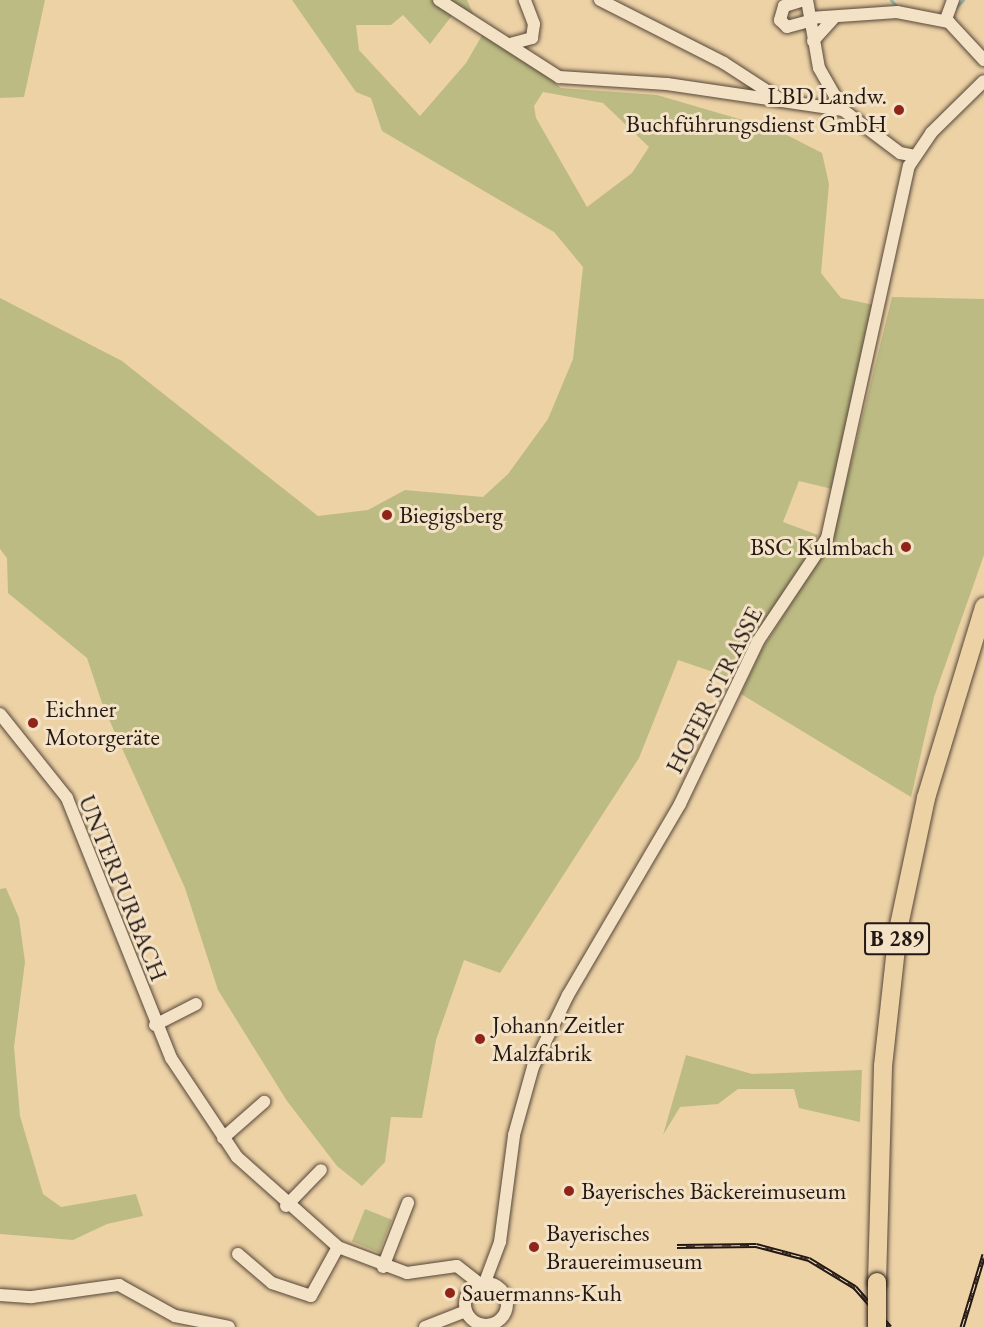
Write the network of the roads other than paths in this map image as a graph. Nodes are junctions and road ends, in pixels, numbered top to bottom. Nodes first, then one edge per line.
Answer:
1 (439, 0) edge
2 (525, 0) edge
3 (600, 0) edge
4 (806, 0) edge
5 (953, 0) edge
6 (947, 18) junction
7 (833, 19) junction
8 (810, 20) junction
9 (813, 41) junction
10 (510, 44) junction
11 (984, 60) edge
12 (984, 81) edge
13 (782, 101) junction
14 (843, 110) junction
15 (915, 156) junction
16 (984, 608) edge
17 (0, 714) edge
18 (196, 1004) dead end
19 (155, 1025) junction
20 (264, 1102) dead end
21 (223, 1138) junction
22 (321, 1170) dead end
23 (408, 1203) dead end
24 (286, 1206) junction
25 (338, 1247) junction
26 (238, 1254) dead end
27 (383, 1267) junction
28 (440, 1268) junction
29 (488, 1284) junction
30 (468, 1292) junction
31 (0, 1295) edge
32 (505, 1314) junction
33 (470, 1319) edge
34 (494, 1326) edge
35 (229, 1327) edge
36 (425, 1327) edge
37 (460, 1327) edge
38 (510, 1327) edge
39 (877, 1327) edge

1 - 10 street
2 - 10 street
3 - 13 street
4 - 8 street
4 - 8 street
5 - 6 street
6 - 7 street
6 - 11 street
7 - 8 street
7 - 9 street
8 - 9 street
9 - 14 street
10 - 13 street
12 - 15 street, HOFER STRASSE
13 - 14 street
14 - 15 street
15 - 29 street, HOFER STRASSE
16 - 39 highway, B 289, bridge
17 - 19 street, UNTERPURBACH
18 - 19 street
19 - 21 street, UNTERPURBACH
20 - 21 street
21 - 24 street, UNTERPURBACH
22 - 24 street
23 - 27 street
24 - 25 street, UNTERPURBACH
25 - 26 street
25 - 27 street, UNTERPURBACH
27 - 28 street, UNTERPURBACH
28 - 29 street
28 - 30 street
29 - 30 street
29 - 32 street
30 - 33 street
31 - 35 street
32 - 34 street
32 - 38 street
33 - 34 street
33 - 36 street
33 - 37 street

